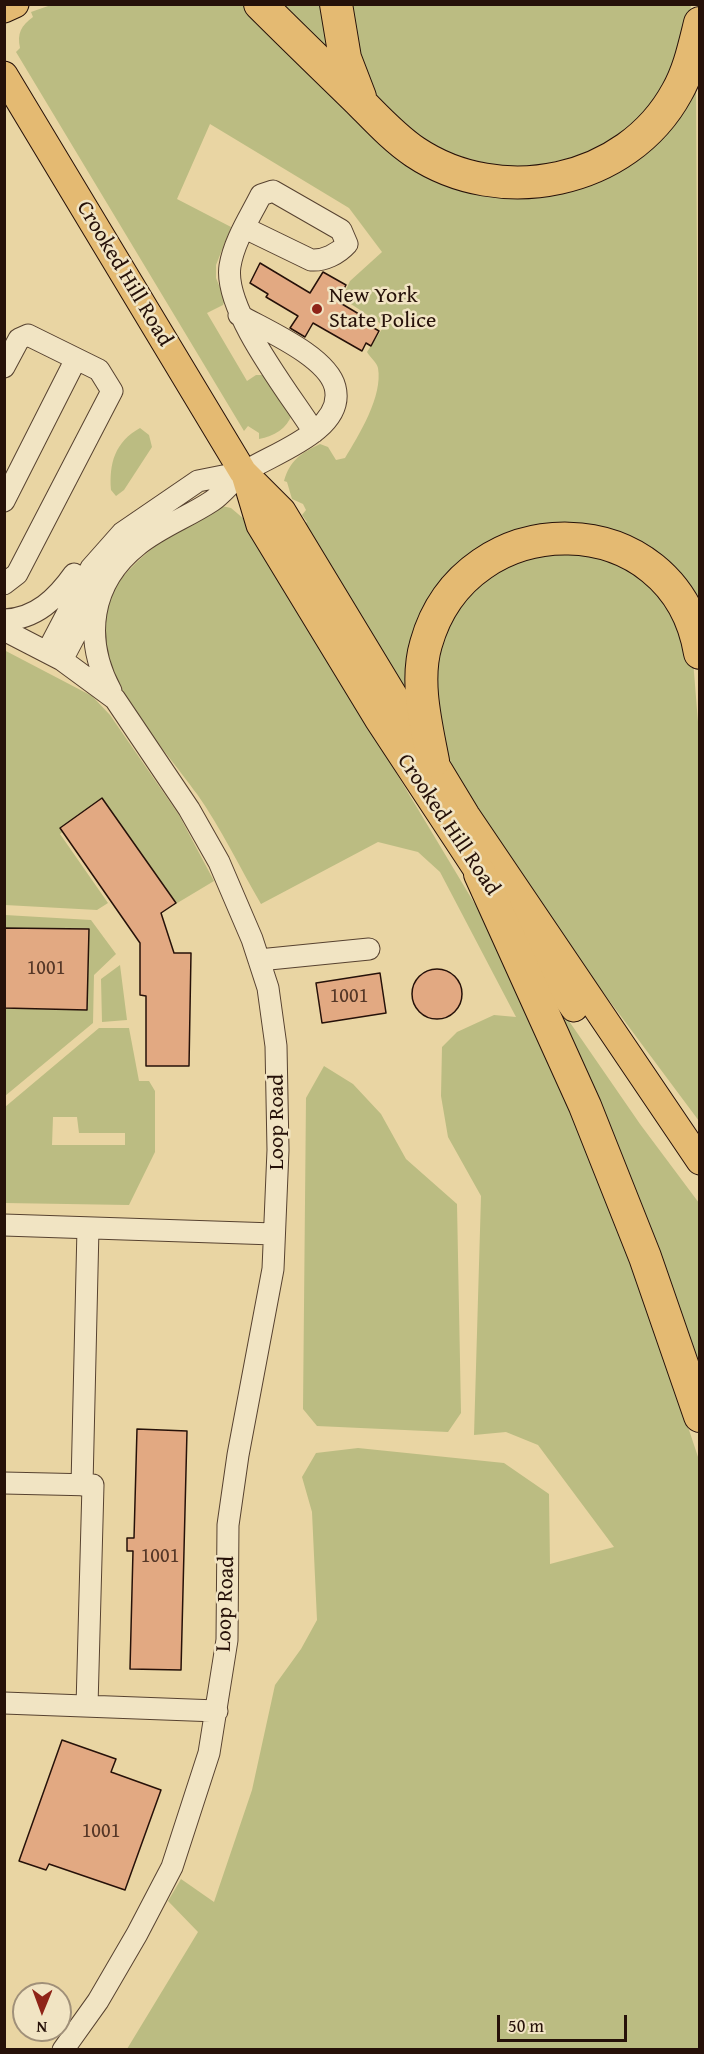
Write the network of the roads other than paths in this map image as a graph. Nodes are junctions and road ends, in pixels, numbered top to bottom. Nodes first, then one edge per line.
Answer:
1 (15, 4) edge
2 (260, 4) edge
3 (336, 4) edge
4 (4, 9) edge
5 (699, 23) edge
6 (4, 75) edge
7 (364, 106) junction
8 (245, 228) dead end
9 (239, 315) junction
10 (76, 359) junction
11 (4, 367) edge
12 (314, 432) junction
13 (243, 472) junction
14 (4, 501) edge
15 (112, 542) junction
16 (105, 581) junction
17 (4, 584) edge
18 (4, 620) edge
19 (4, 630) edge
20 (699, 653) edge
21 (54, 656) junction
22 (115, 699) junction
23 (433, 761) junction
24 (480, 874) junction
25 (369, 949) dead end
26 (259, 960) junction
27 (696, 1156) edge
28 (4, 1225) edge
29 (88, 1228) junction
30 (274, 1234) junction
31 (699, 1416) edge
32 (4, 1484) edge
33 (82, 1485) junction
34 (4, 1703) edge
35 (87, 1706) junction
36 (217, 1711) junction
37 (63, 2049) edge

1 - 4 main road
2 - 7 highway
3 - 7 highway
5 - 7 highway
6 - 13 main road, Crooked Hill Road
8 - 9 lane
9 - 12 lane
9 - 12 lane
10 - 11 lane
10 - 14 lane
10 - 17 lane
12 - 13 lane
13 - 15 lane
13 - 16 lane
13 - 23 main road, Crooked Hill Road
13 - 24 main road, Crooked Hill Road
15 - 18 lane
15 - 21 lane
16 - 21 lane
16 - 22 lane
19 - 21 lane, Loop Road
20 - 23 highway
21 - 22 lane, Loop Road
22 - 26 lane, Loop Road
23 - 27 main road, Crooked Hill Road
24 - 27 main road, Crooked Hill Road
24 - 31 highway
25 - 26 lane
26 - 30 lane, Loop Road
28 - 29 lane
29 - 30 lane
29 - 33 lane
30 - 36 lane, Loop Road
32 - 33 lane
33 - 35 lane
34 - 35 lane
35 - 36 lane
36 - 37 lane, Loop Road

